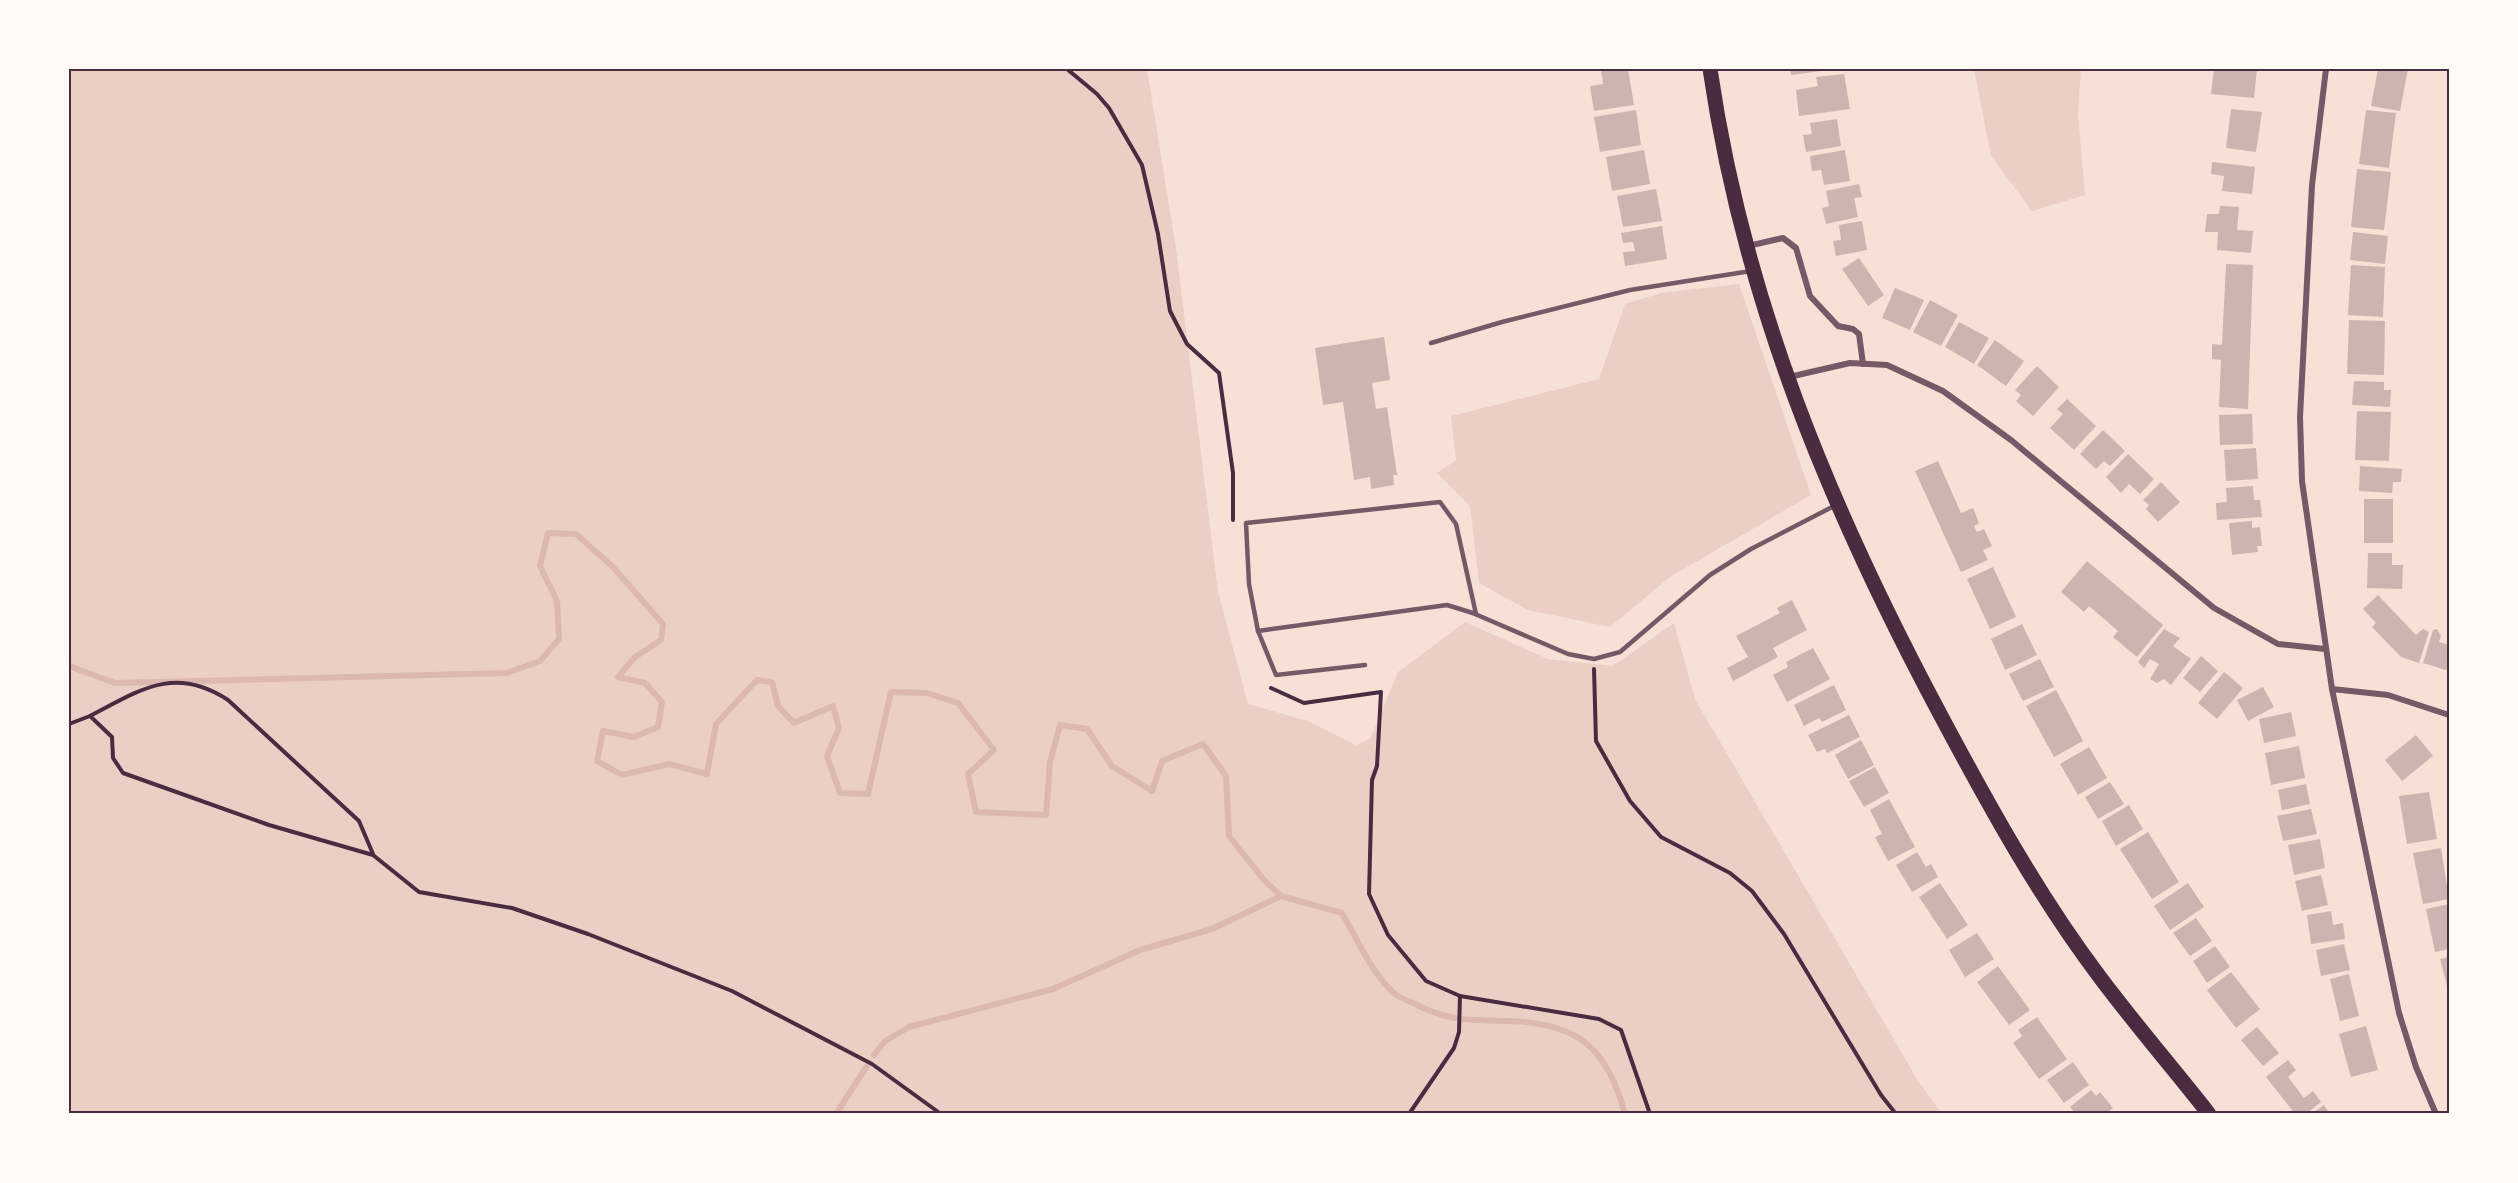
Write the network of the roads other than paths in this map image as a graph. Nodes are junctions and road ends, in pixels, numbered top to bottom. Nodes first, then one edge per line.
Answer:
1 (1710, 69) edge
2 (2326, 69) edge
3 (1748, 246) junction
4 (1753, 271) junction
5 (1431, 343) dead end
6 (1863, 364) junction
7 (1786, 378) junction
8 (1836, 505) junction
9 (1469, 611) dead end
10 (1476, 614) junction
11 (1258, 631) junction
12 (2325, 649) junction
13 (1365, 665) dead end
14 (2332, 689) junction
15 (2449, 715) edge
16 (2209, 1114) edge
17 (2436, 1114) edge

1 - 3 highway
2 - 12 street
3 - 4 highway
3 - 6 street
4 - 5 lane
4 - 7 highway
6 - 7 street
6 - 12 street
7 - 8 highway
8 - 10 lane
8 - 16 highway
9 - 10 lane
10 - 11 lane
10 - 11 lane
11 - 13 lane
12 - 14 street
14 - 15 street
14 - 17 street

